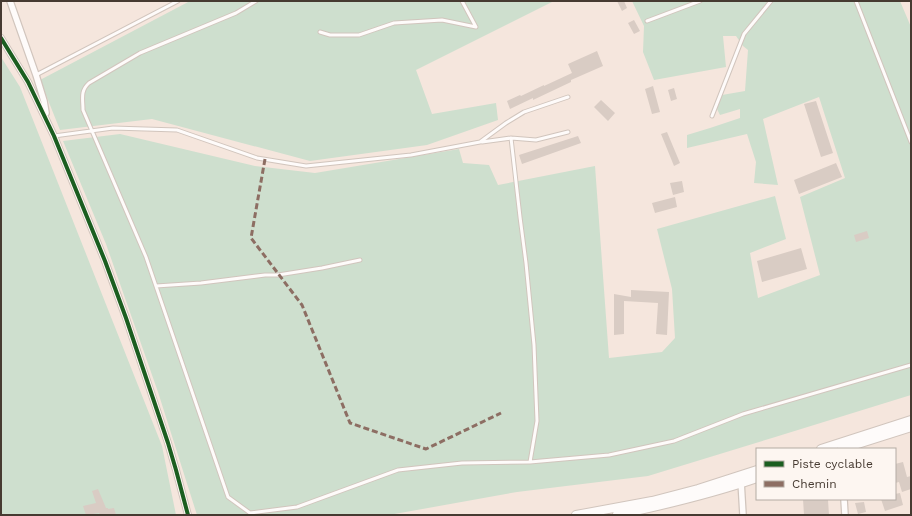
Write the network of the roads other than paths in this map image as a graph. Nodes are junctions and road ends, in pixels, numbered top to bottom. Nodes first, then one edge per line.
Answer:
1 (10, 1) edge
2 (178, 1) edge
3 (256, 1) edge
4 (462, 1) edge
5 (700, 1) edge
6 (771, 1) edge
7 (856, 1) edge
8 (647, 21) dead end
9 (320, 32) dead end
10 (1, 38) edge
11 (36, 75) junction
12 (568, 97) dead end
13 (712, 116) dead end
14 (47, 121) junction
15 (92, 130) junction
16 (568, 132) dead end
17 (54, 136) junction
18 (511, 138) junction
19 (480, 142) junction
20 (911, 142) edge
21 (360, 260) dead end
22 (156, 286) junction
23 (911, 365) edge
24 (911, 420) edge
25 (911, 427) edge
26 (825, 448) edge
27 (845, 448) edge
28 (530, 462) junction
29 (756, 471) edge
30 (756, 478) edge
31 (741, 479) junction
32 (844, 500) edge
33 (188, 515) edge
34 (576, 515) edge
35 (617, 515) edge
36 (743, 515) edge
37 (845, 515) edge

1 - 11 street
2 - 11 lane
3 - 15 lane
4 - 9 lane
5 - 8 lane
6 - 13 lane
7 - 20 lane
10 - 14 street
11 - 14 street
12 - 19 lane
14 - 17 street
15 - 17 lane
15 - 19 lane
15 - 22 lane
16 - 18 lane
17 - 33 street
18 - 19 lane
18 - 28 lane
21 - 22 lane
22 - 28 lane
23 - 28 lane
24 - 26 main road
25 - 27 main road
29 - 31 main road
30 - 31 main road
31 - 34 main road
31 - 35 main road
31 - 36 street
32 - 37 street

